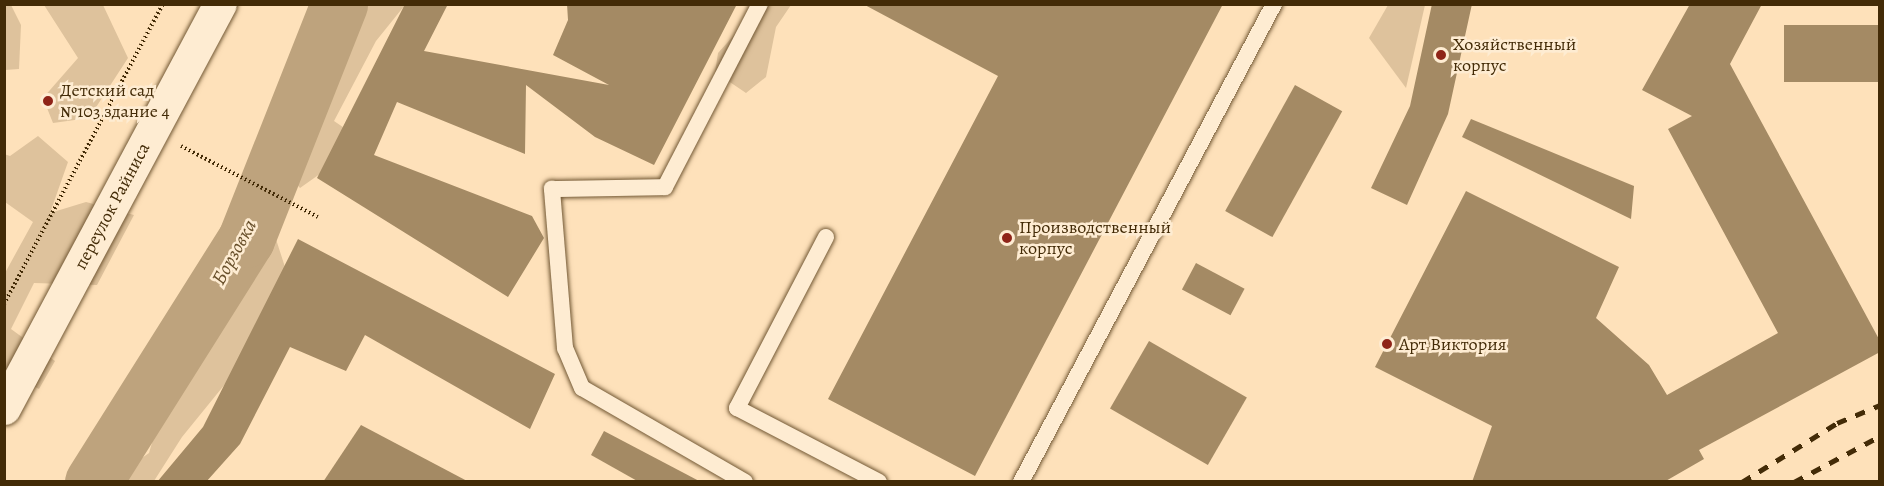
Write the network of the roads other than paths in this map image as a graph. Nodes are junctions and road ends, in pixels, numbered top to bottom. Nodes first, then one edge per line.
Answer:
1 (220, 4) edge
2 (760, 4) edge
3 (1274, 4) edge
4 (826, 237) dead end
5 (6, 400) edge
6 (746, 482) edge
7 (879, 482) edge
8 (1021, 482) edge

1 - 5 street, переулок Райниса
2 - 6 lane
3 - 8 lane
4 - 7 lane

